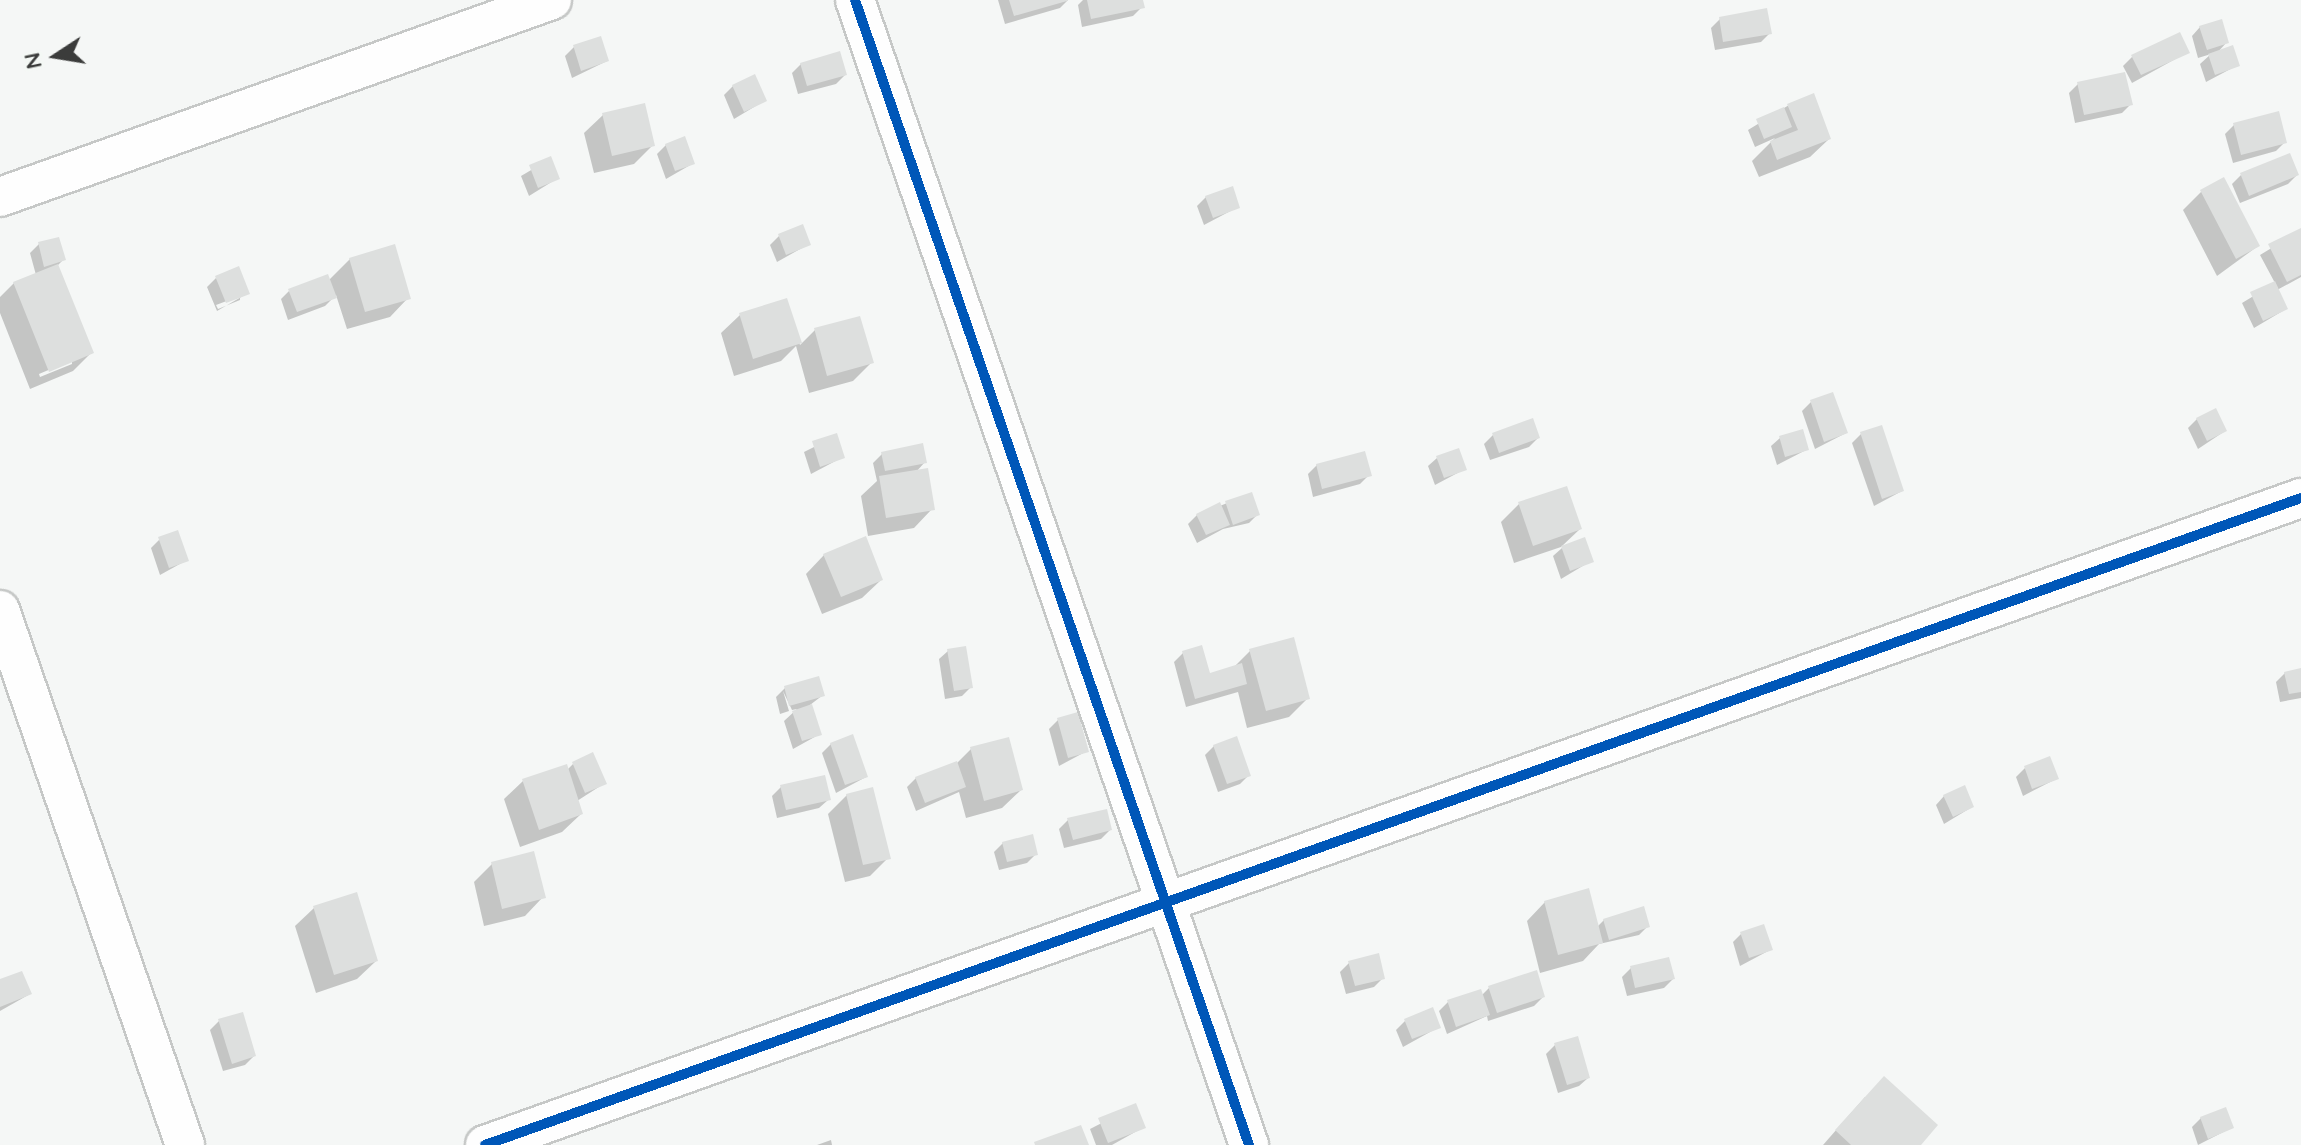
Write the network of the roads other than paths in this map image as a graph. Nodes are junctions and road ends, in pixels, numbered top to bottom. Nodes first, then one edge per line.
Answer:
1 (552, 0) edge
2 (855, 0) edge
3 (0, 197) edge
4 (2301, 498) edge
5 (0, 610) edge
6 (1166, 903) junction
7 (185, 1145) edge
8 (485, 1145) edge
9 (1249, 1145) edge

1 - 3 street
2 - 6 street
4 - 6 street
5 - 7 street
6 - 8 street
6 - 9 street

